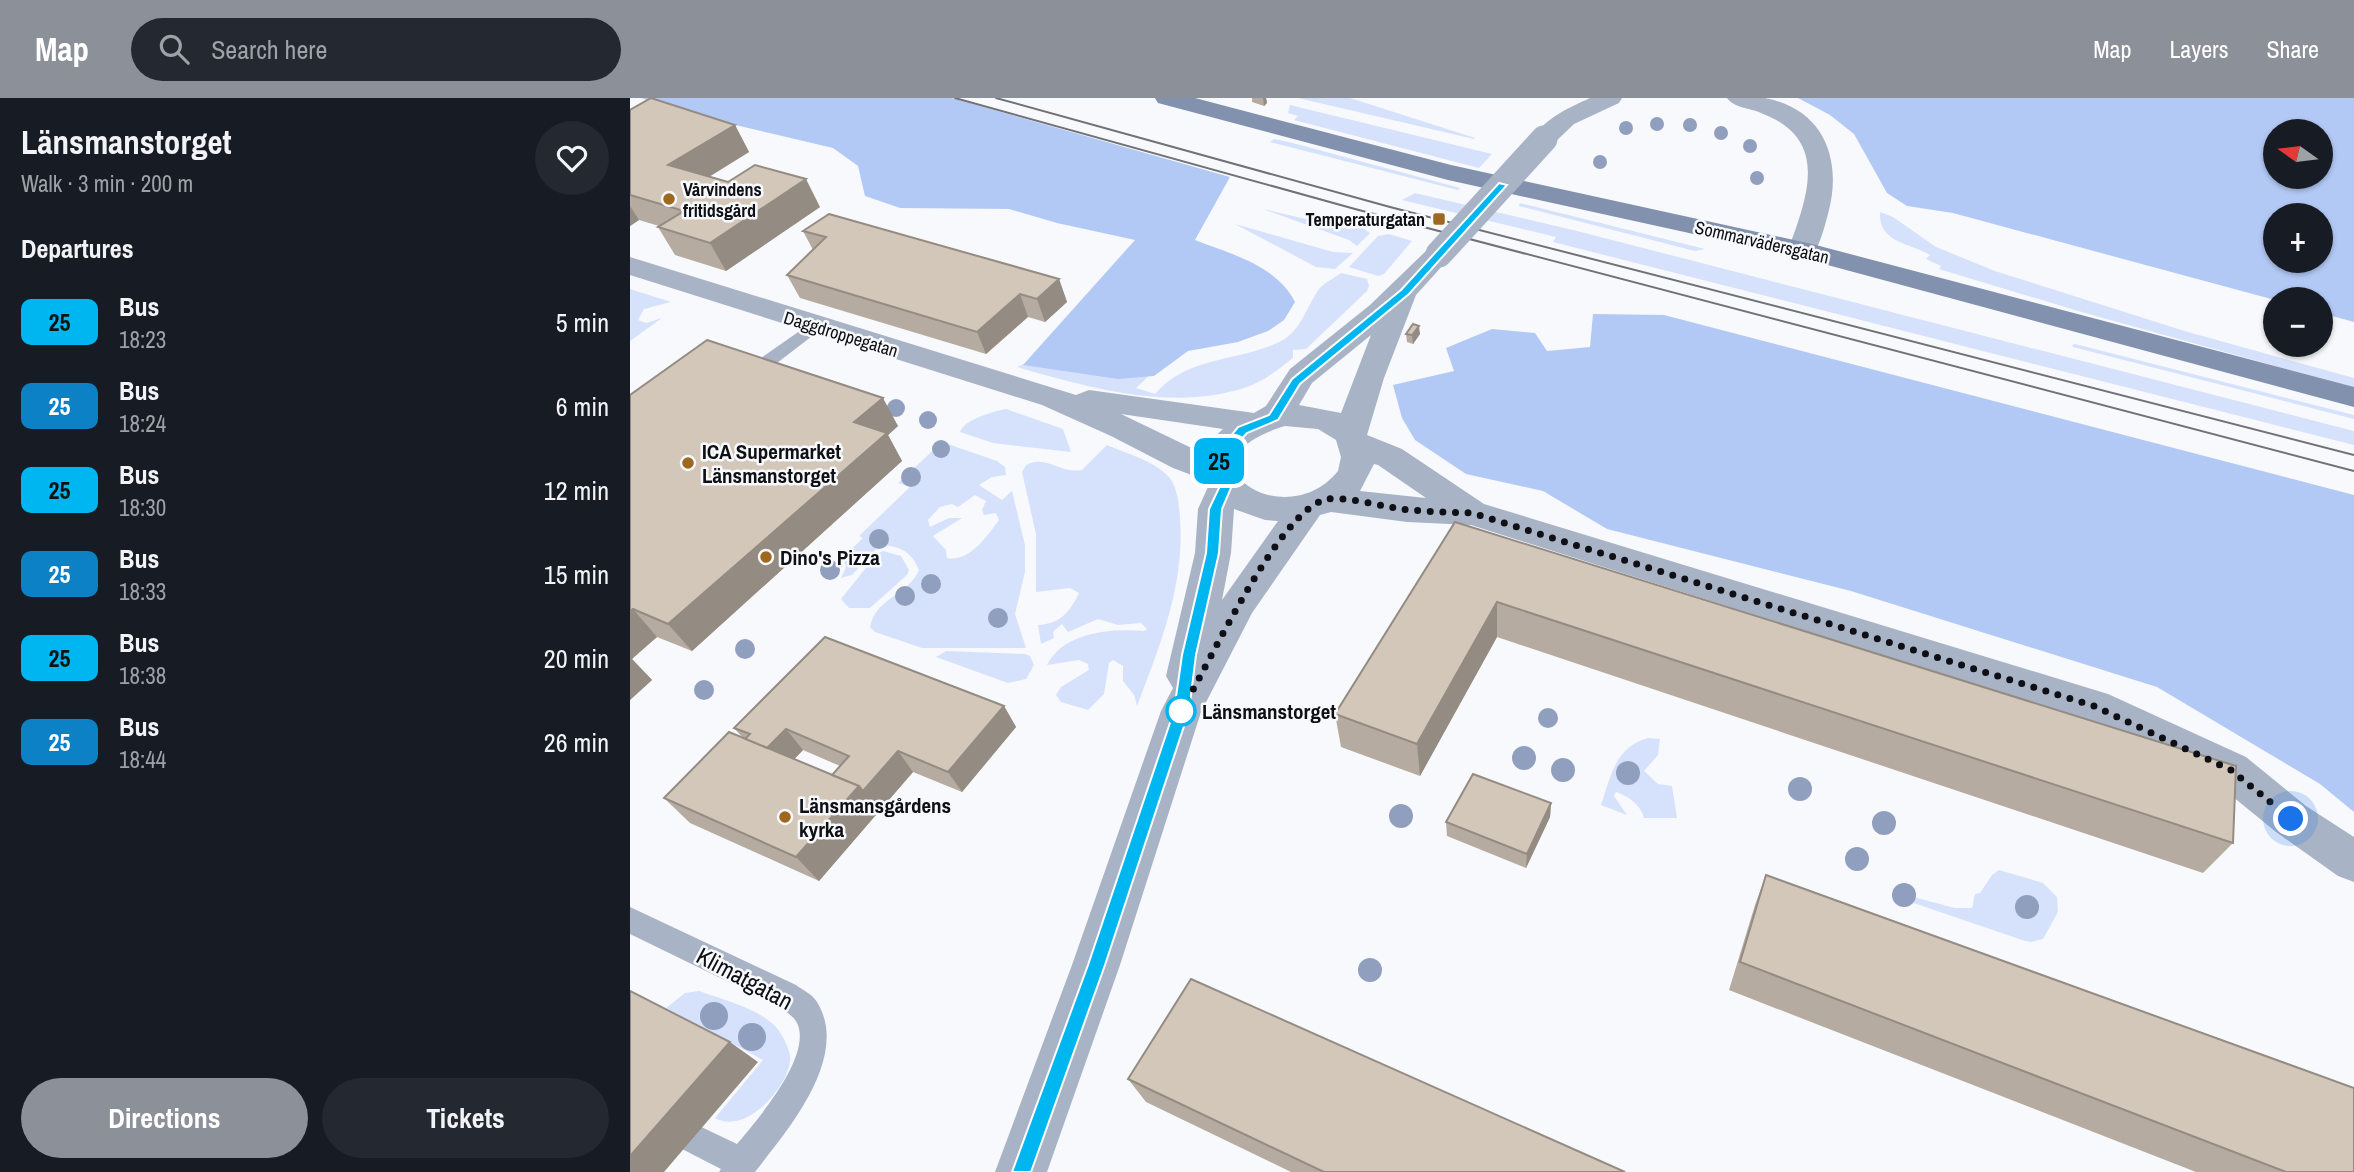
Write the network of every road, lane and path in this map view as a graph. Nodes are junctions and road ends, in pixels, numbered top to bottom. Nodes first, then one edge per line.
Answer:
1 (1167, 98) edge
2 (1609, 98) edge
3 (1739, 98) edge
4 (1801, 250) junction
5 (630, 266) edge
6 (1405, 292) junction
7 (814, 326) junction
8 (748, 376) edge
9 (2354, 397) edge
10 (1053, 398) junction
11 (1263, 421) junction
12 (1353, 439) junction
13 (1222, 480) junction
14 (1318, 503) junction
15 (1472, 513) junction
16 (1181, 711) junction
17 (2354, 862) edge
18 (630, 920) edge
19 (693, 1138) dead end
20 (739, 1168) edge
21 (1021, 1172) edge

1 - 4 street, Sommarvädersgatan
2 - 6 street, bridge
3 - 4 street
4 - 9 street, Sommarvädersgatan
5 - 7 street, Daggdroppegatan
6 - 11 street
6 - 12 street
7 - 8 lane
7 - 10 street, Daggdroppegatan
10 - 11 street, Daggdroppegatan
10 - 13 street, Daggdroppegatan
11 - 12 street
11 - 13 street
12 - 14 street
12 - 15 street
13 - 14 street
13 - 16 street
14 - 15 street
14 - 16 street
15 - 17 street
16 - 21 street
18 - 20 lane, Klimatgatan
19 - 20 lane

